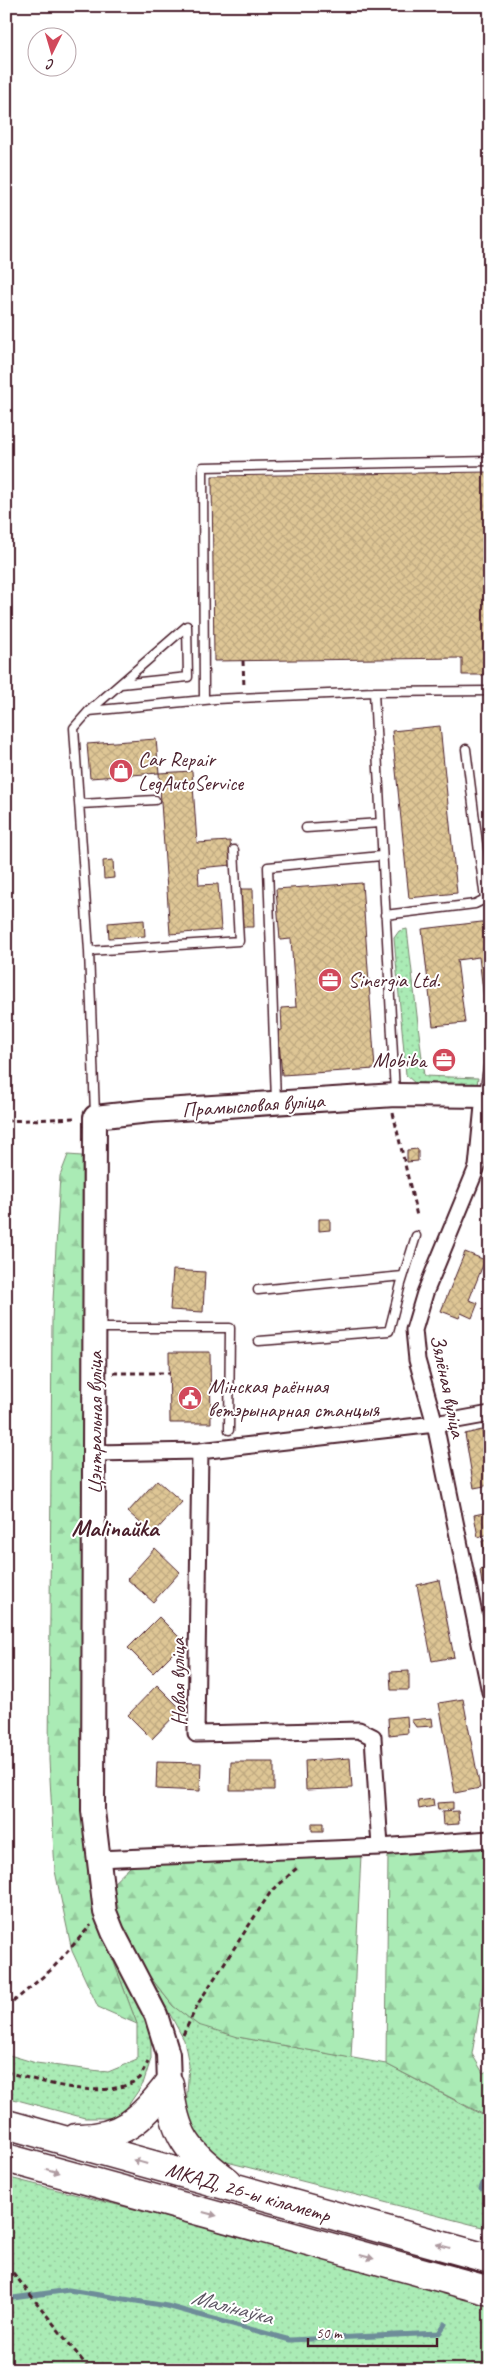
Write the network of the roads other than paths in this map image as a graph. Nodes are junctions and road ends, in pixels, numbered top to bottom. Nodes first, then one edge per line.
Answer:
1 (490, 461) edge
2 (121, 684) junction
3 (490, 691) edge
4 (374, 692) junction
5 (204, 700) junction
6 (89, 711) junction
7 (466, 749) dead end
8 (154, 800) dead end
9 (80, 804) junction
10 (380, 823) junction
11 (306, 828) dead end
12 (234, 850) dead end
13 (381, 856) junction
14 (487, 898) edge
15 (386, 915) junction
16 (89, 951) junction
17 (490, 1054) edge
18 (392, 1095) junction
19 (487, 1096) edge
20 (276, 1103) junction
21 (95, 1117) junction
22 (416, 1236) dead end
23 (403, 1276) junction
24 (258, 1290) dead end
25 (95, 1328) junction
26 (260, 1342) dead end
27 (490, 1414) edge
28 (435, 1424) junction
29 (229, 1430) dead end
30 (200, 1451) junction
31 (94, 1453) junction
32 (490, 1692) edge
33 (490, 1838) edge
34 (380, 1847) junction
35 (97, 1859) junction
36 (169, 2084) junction
37 (6, 2124) edge
38 (55, 2137) junction
39 (6, 2158) edge
40 (238, 2190) junction
41 (490, 2259) edge
42 (490, 2292) edge

1 - 5 lane
2 - 2 lane
2 - 6 lane
3 - 4 lane
4 - 5 lane
4 - 10 lane
5 - 6 lane
6 - 9 lane
7 - 14 lane
8 - 9 lane
9 - 16 lane
10 - 11 lane
10 - 13 lane
12 - 16 lane
13 - 15 lane
13 - 20 lane
14 - 15 lane
15 - 18 lane
16 - 21 lane
17 - 19 lane
18 - 19 street, Прамысловая вуліца
18 - 20 street, Прамысловая вуліца
19 - 28 street, Зялёная вуліца
20 - 21 street, Прамысловая вуліца
21 - 25 street, Цэнтральная вуліца
22 - 23 lane
23 - 24 lane
23 - 26 lane
25 - 29 lane
25 - 31 street, Цэнтральная вуліца
27 - 28 street
28 - 30 street
28 - 32 street, Зялёная вуліца
30 - 31 street
30 - 34 street, Новая вуліца
31 - 35 street, Цэнтральная вуліца
33 - 34 street
34 - 35 street
35 - 36 street, Цэнтральная вуліца
36 - 38 highway
36 - 40 highway
37 - 38 highway, МКАД, 26-ы кіламетр
40 -> 38 highway, МКАД, 26-ы кіламетр
39 -> 42 highway, МКАД, 26-ы кіламетр
41 -> 40 highway, МКАД, 26-ы кіламетр

